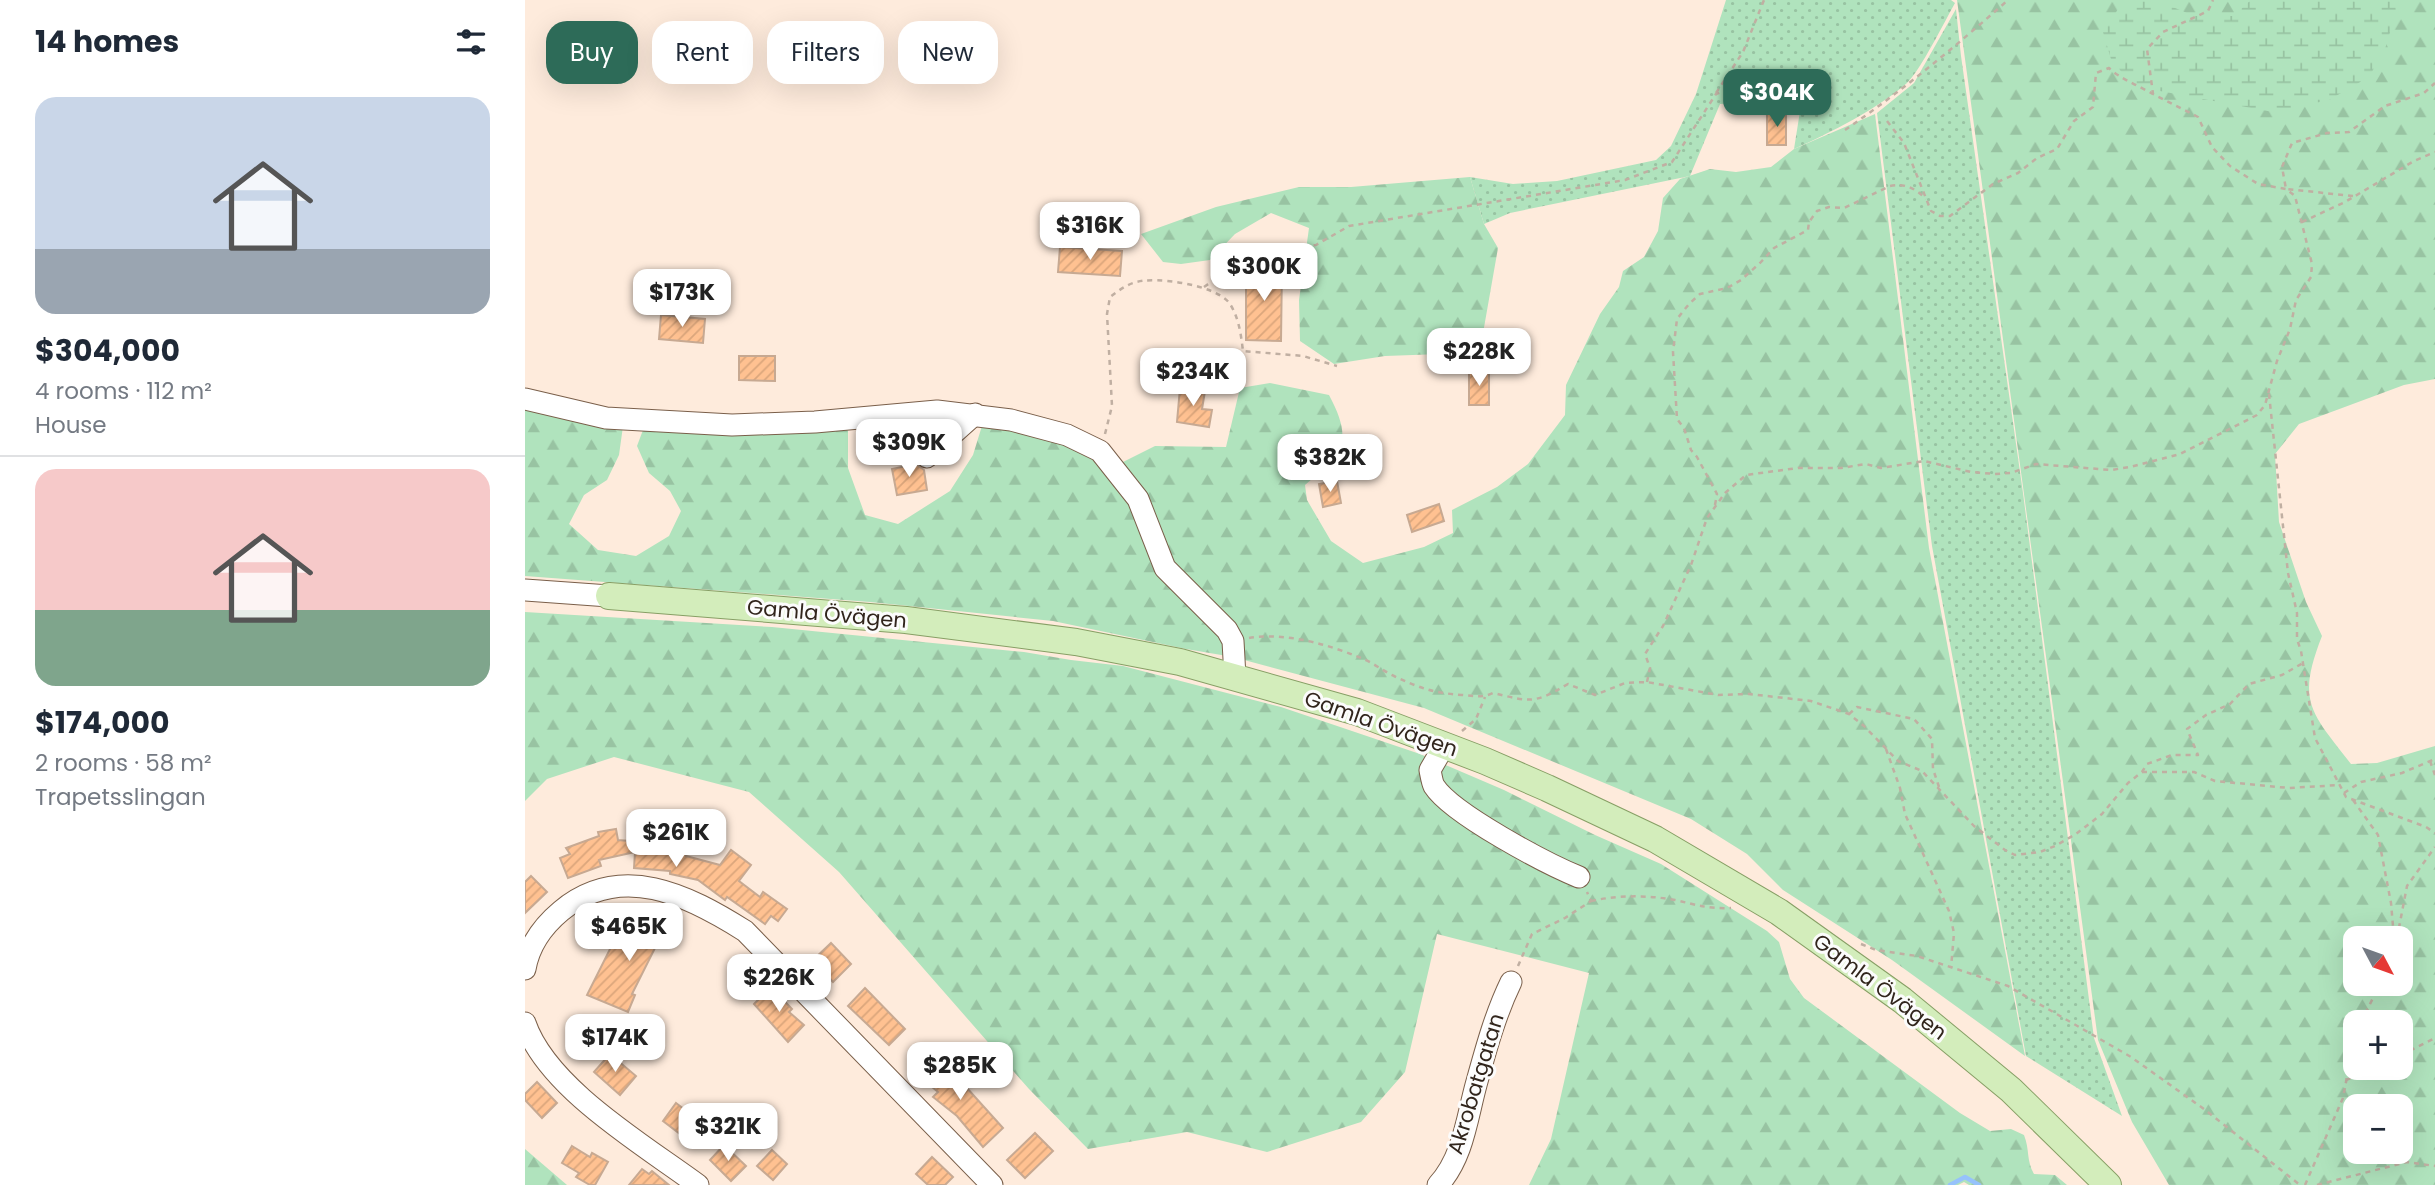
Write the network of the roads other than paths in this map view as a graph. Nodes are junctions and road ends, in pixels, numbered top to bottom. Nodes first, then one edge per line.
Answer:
1 (525, 399) edge
2 (975, 414) junction
3 (927, 457) dead end
4 (525, 590) edge
5 (609, 596) joint
6 (1235, 677) junction
7 (1444, 746) junction
8 (1579, 877) road end
9 (525, 969) edge
10 (1511, 982) road end
11 (525, 1023) edge
12 (698, 1185) edge
13 (992, 1185) edge
14 (1438, 1185) edge
15 (2108, 1185) edge

1 - 2 street
2 - 3 street
2 - 6 street
4 - 5 street, Gamla Övägen
5 - 6 main road, Gamla Övägen
6 - 7 main road, Gamla Övägen
7 - 8 street
7 - 15 main road, Gamla Övägen
9 - 13 street
10 - 14 street, Akrobatgatan
11 - 12 street

